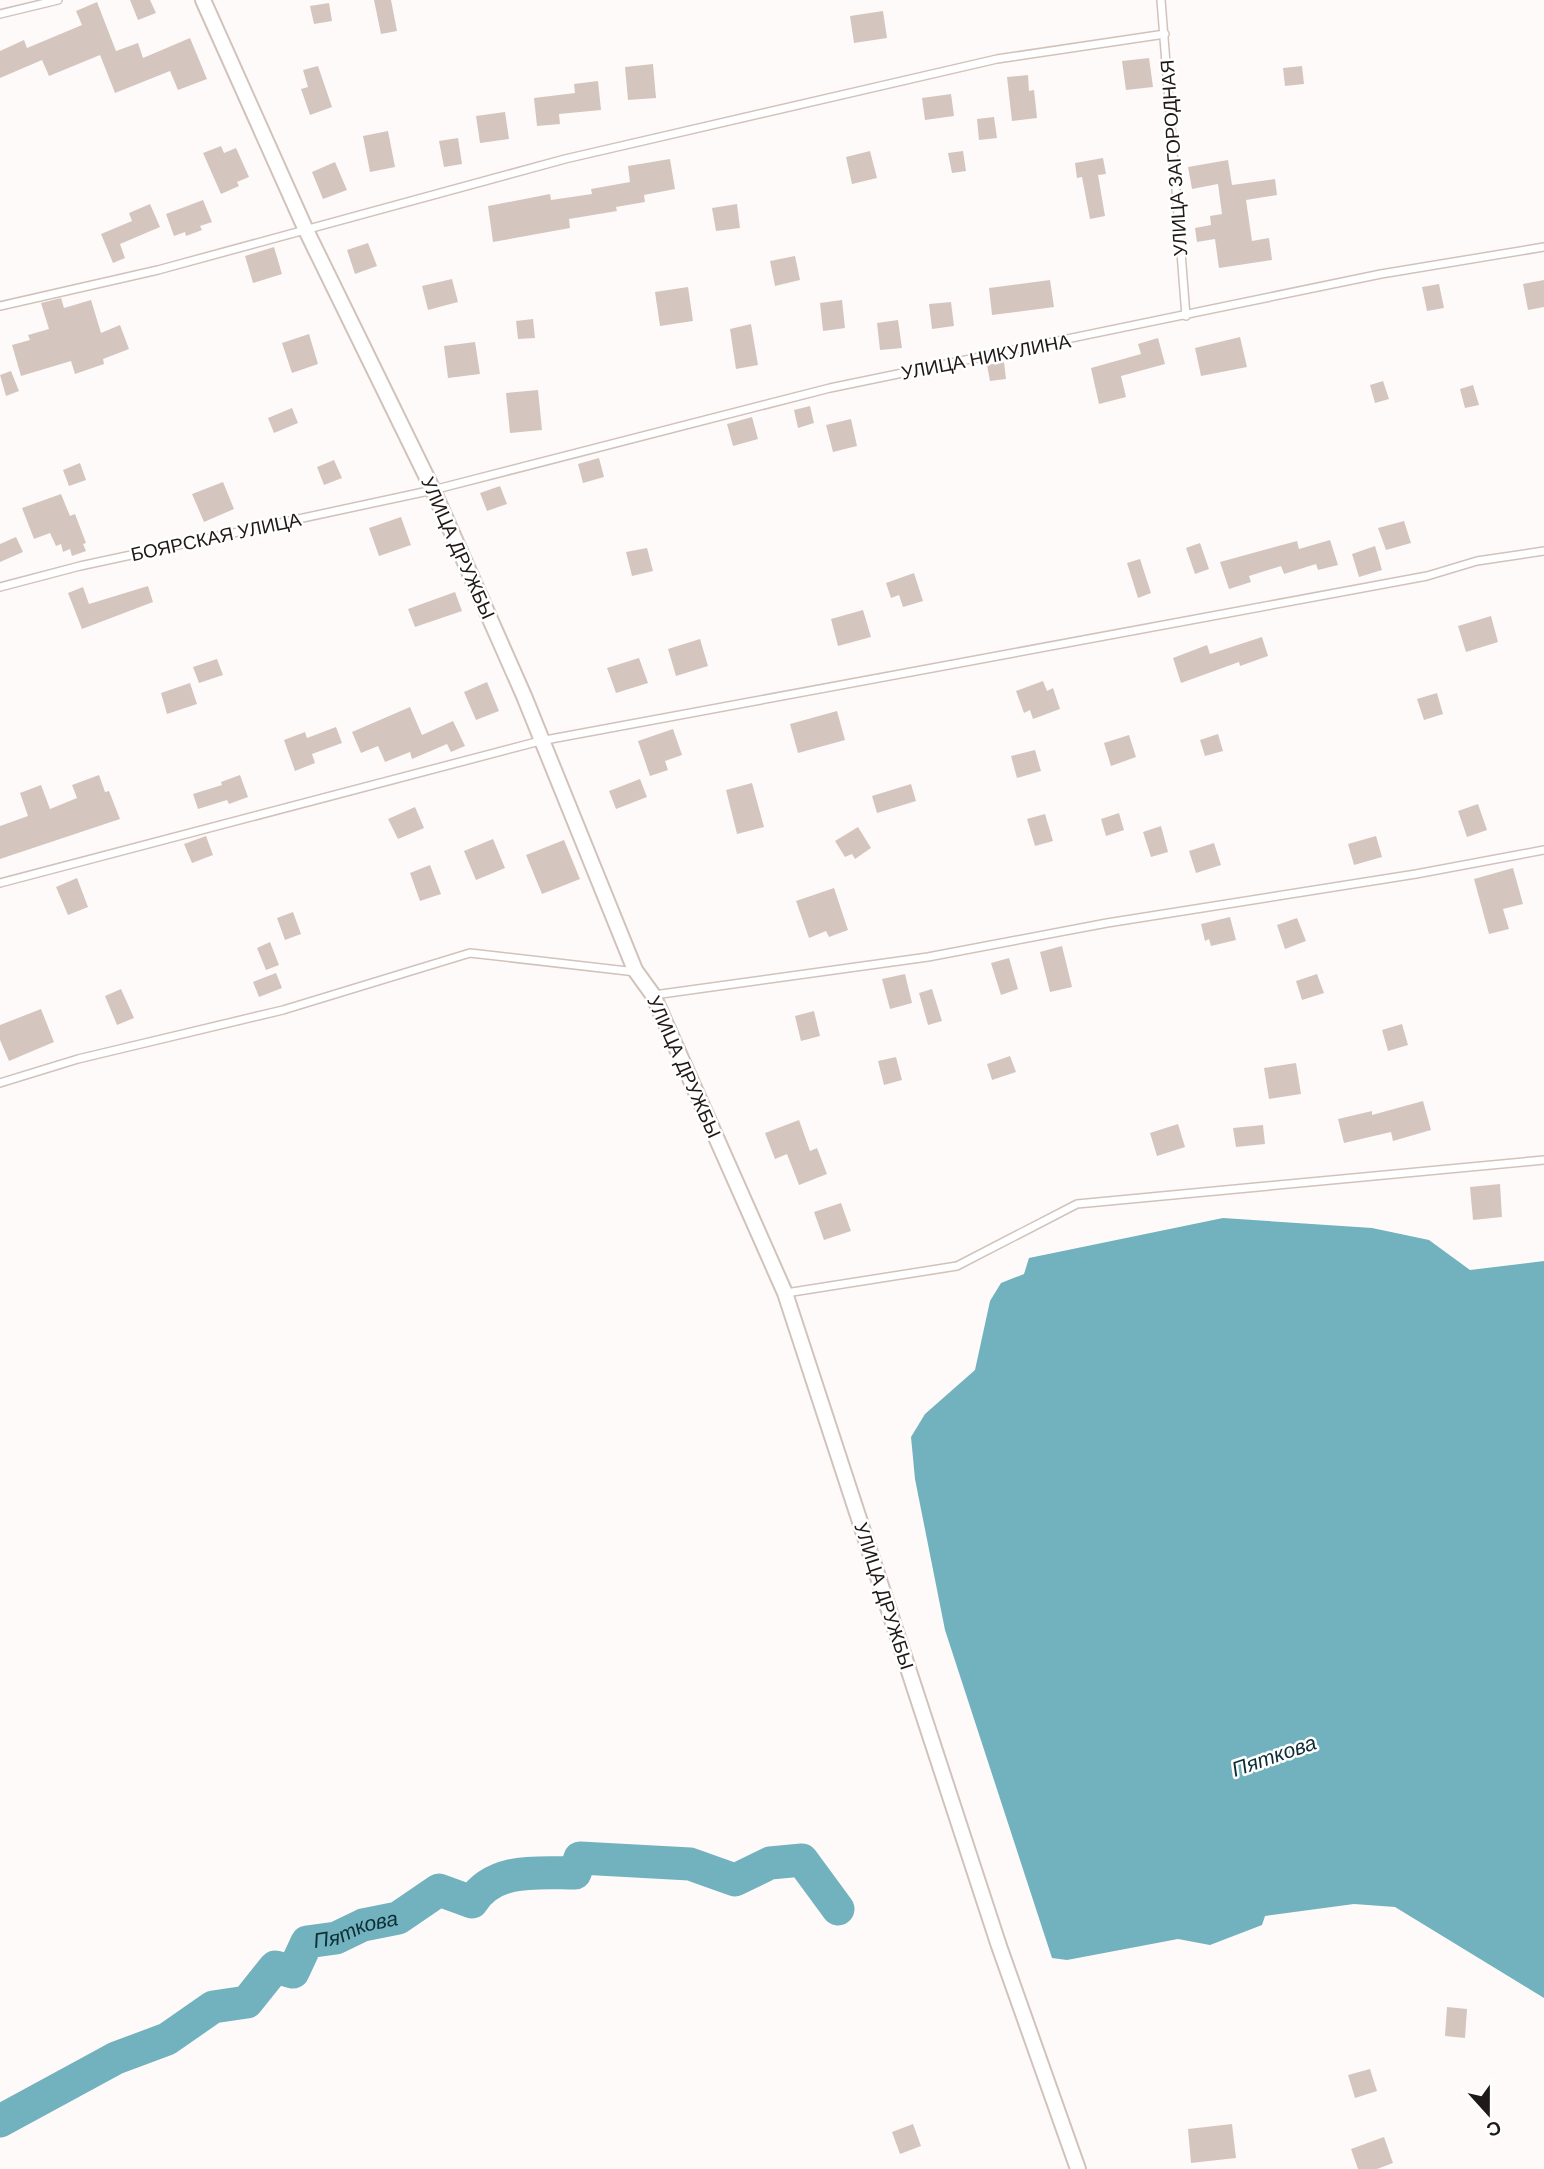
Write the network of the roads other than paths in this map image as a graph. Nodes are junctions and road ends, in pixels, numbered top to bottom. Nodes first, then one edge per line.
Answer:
1 (58, 0) edge
2 (203, 0) edge
3 (1161, 0) edge
4 (0, 14) edge
5 (1165, 34) junction
6 (305, 228) junction
7 (1544, 247) edge
8 (0, 306) edge
9 (1186, 316) junction
10 (433, 489) junction
11 (1544, 551) edge
12 (0, 587) edge
13 (540, 741) junction
14 (1544, 850) edge
15 (0, 883) edge
16 (635, 970) junction
17 (653, 995) junction
18 (0, 1083) edge
19 (1544, 1160) edge
20 (785, 1293) junction
21 (1078, 2169) edge

1 - 4 lane
2 - 6 street, УЛИЦА ДРУЖБЫ
3 - 5 lane, УЛИЦА ЗАГОРОДНАЯ
5 - 6 lane
5 - 9 lane, УЛИЦА ЗАГОРОДНАЯ
6 - 8 lane
6 - 10 street, УЛИЦА ДРУЖБЫ
7 - 9 lane, УЛИЦА НИКУЛИНА
9 - 10 lane, УЛИЦА НИКУЛИНА
10 - 12 lane, БОЯРСКАЯ УЛИЦА
10 - 13 street, УЛИЦА ДРУЖБЫ
11 - 13 lane
13 - 15 lane
13 - 16 street, УЛИЦА ДРУЖБЫ
14 - 17 lane
16 - 17 lane
16 - 18 lane
17 - 20 street, УЛИЦА ДРУЖБЫ
19 - 20 lane
20 - 21 street, УЛИЦА ДРУЖБЫ

